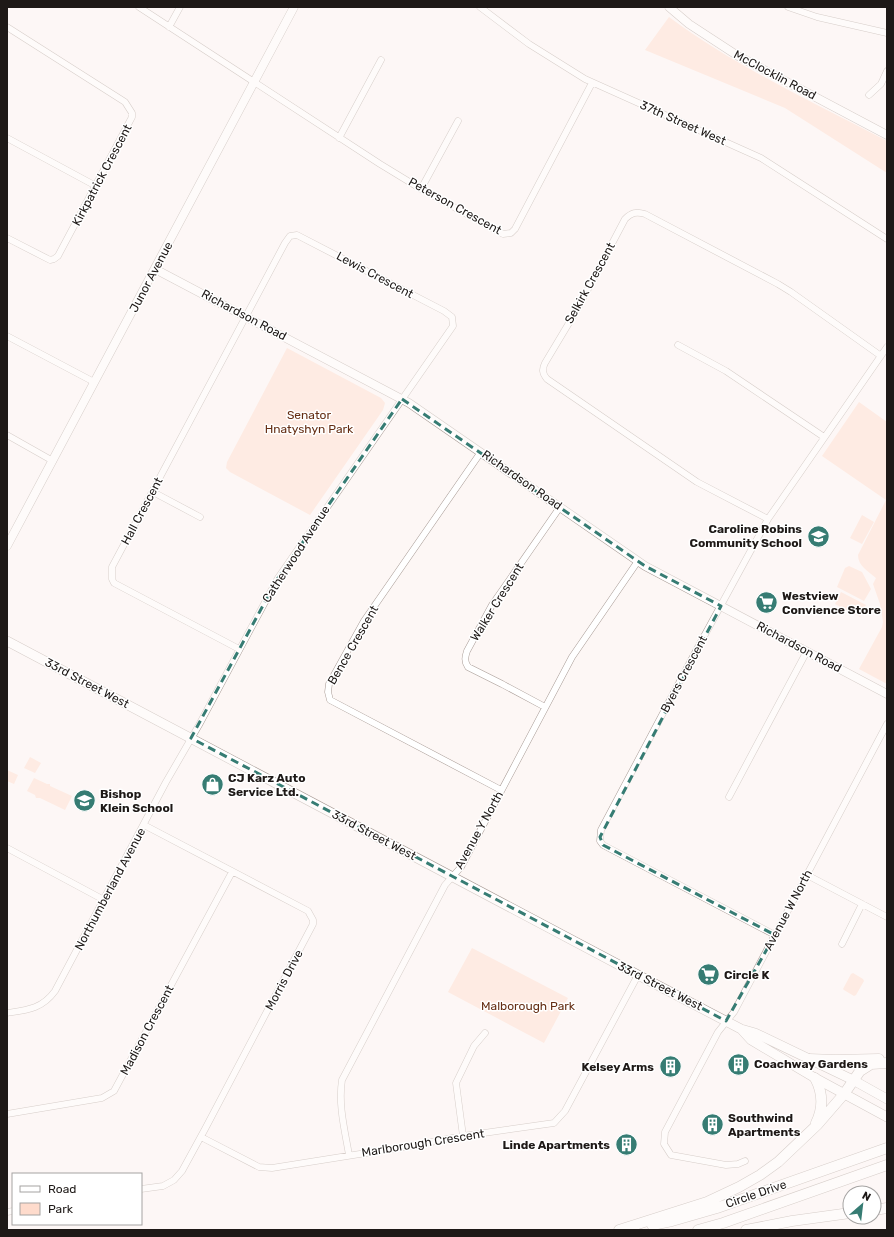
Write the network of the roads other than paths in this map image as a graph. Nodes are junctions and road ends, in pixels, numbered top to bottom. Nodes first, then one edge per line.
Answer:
1 (138, 7) edge
2 (180, 7) edge
3 (294, 7) edge
4 (480, 7) edge
5 (669, 7) edge
6 (788, 7) edge
7 (7, 27) edge
8 (169, 27) junction
9 (887, 33) edge
10 (381, 60) dead end
11 (887, 71) edge
12 (254, 83) junction
13 (592, 83) junction
14 (869, 95) dead end
15 (458, 121) dead end
16 (887, 135) edge
17 (7, 138) edge
18 (339, 138) junction
19 (96, 186) junction
20 (421, 189) junction
21 (7, 238) edge
22 (887, 238) edge
23 (155, 269) junction
24 (246, 316) junction
25 (7, 336) edge
26 (678, 345) dead end
27 (887, 347) edge
28 (881, 356) junction
29 (94, 382) junction
30 (402, 399) junction
31 (7, 435) edge
32 (824, 437) junction
33 (481, 452) junction
34 (53, 461) junction
35 (153, 492) junction
36 (560, 506) junction
37 (200, 517) dead end
38 (768, 519) junction
39 (7, 546) edge
40 (638, 561) junction
41 (721, 606) junction
42 (7, 641) edge
43 (239, 648) junction
44 (807, 651) junction
45 (887, 694) edge
46 (545, 707) junction
47 (887, 724) edge
48 (191, 738) junction
49 (501, 790) junction
50 (729, 797) dead end
51 (144, 825) junction
52 (7, 848) edge
53 (232, 872) junction
54 (807, 874) junction
55 (452, 877) junction
56 (104, 900) junction
57 (862, 904) junction
58 (887, 917) edge
59 (775, 935) junction
60 (842, 944) dead end
61 (638, 975) junction
62 (7, 1013) edge
63 (726, 1021) junction
64 (740, 1028) junction
65 (484, 1033) dead end
66 (809, 1059) junction
67 (887, 1059) edge
68 (887, 1063) edge
69 (814, 1078) junction
70 (853, 1080) junction
71 (844, 1094) junction
72 (887, 1098) edge
73 (7, 1114) edge
74 (887, 1118) edge
75 (463, 1136) junction
76 (807, 1136) junction
77 (201, 1137) junction
78 (887, 1148) edge
79 (349, 1155) junction
80 (745, 1161) dead end
81 (887, 1164) edge
82 (142, 1189) edge
83 (842, 1214) edge
84 (619, 1230) edge
85 (623, 1230) edge
86 (698, 1230) edge
87 (746, 1230) edge

1 - 8 street, Peterson Crescent
2 - 8 street
3 - 12 street, Junor Avenue
4 - 13 street, 37th Street West
5 - 16 street, McClocklin Road
6 - 9 street
7 - 19 street, Kirkpatrick Crescent
8 - 12 street, Peterson Crescent
10 - 18 street
11 - 14 street
12 - 18 street, Peterson Crescent
12 - 23 street, Junor Avenue
13 - 20 street, Peterson Crescent
13 - 22 street, 37th Street West
15 - 20 street
17 - 19 street
18 - 20 street, Peterson Crescent
19 - 21 street, Kirkpatrick Crescent
23 - 24 street, Richardson Road
23 - 29 street, Junor Avenue
24 - 30 street, Richardson Road
24 - 30 street, Lewis Crescent
24 - 35 street, Hall Crescent
25 - 29 street
26 - 32 street
27 - 28 street, Byers Crescent
28 - 32 street, Byers Crescent
28 - 38 street, Selkirk Crescent
29 - 34 street, Junor Avenue
30 - 33 street, Richardson Road
30 - 43 street, Catherwood Avenue
31 - 34 street
32 - 38 street, Byers Crescent
33 - 36 street, Richardson Road
33 - 49 street, Bence Crescent
34 - 39 street, Junor Avenue
35 - 37 street
35 - 43 street, Hall Crescent
36 - 40 street, Richardson Road
36 - 46 street, Walker Crescent
38 - 41 street, Byers Crescent
40 - 41 street, Richardson Road
40 - 46 street, Avenue Y North
41 - 44 street, Richardson Road
41 - 59 street, Byers Crescent
42 - 48 main road, 33rd Street West
43 - 48 street, Catherwood Avenue
44 - 45 street, Richardson Road
44 - 50 street
46 - 49 street, Avenue Y North
47 - 54 street, Avenue W North
48 - 51 street, Northumberland Avenue
48 - 55 main road, 33rd Street West
49 - 55 street, Avenue Y North
51 - 53 street, Morris Drive
51 - 56 street, Northumberland Avenue
52 - 56 street
53 - 73 street, Madison Crescent
53 - 77 street, Morris Drive
54 - 57 street
54 - 59 street, Avenue W North
55 - 61 main road, 33rd Street West
55 - 79 street, Avenue Y North
56 - 62 street, Northumberland Avenue
57 - 58 street
57 - 60 street
59 - 63 street, Avenue W North
61 - 63 main road, 33rd Street West
61 - 75 street, Marlborough Crescent
63 - 64 main road, 33rd Street West
63 - 80 street, Avenue W North
64 - 66 main road, 33rd Street West
64 - 69 main road, 33rd Street West
65 - 75 street
66 - 67 highway
66 - 70 main road, 33rd Street West
68 - 70 highway
69 - 71 main road, 33rd Street West
69 - 76 highway
70 - 71 highway
70 - 72 main road, 33rd Street West
71 - 74 main road, 33rd Street West
71 - 76 highway
75 - 79 street, Marlborough Crescent
76 - 84 highway
77 - 79 street, Marlborough Crescent
77 - 82 street, Morris Drive
78 - 85 highway, Circle Drive
81 - 86 highway, Circle Drive
83 - 87 highway

